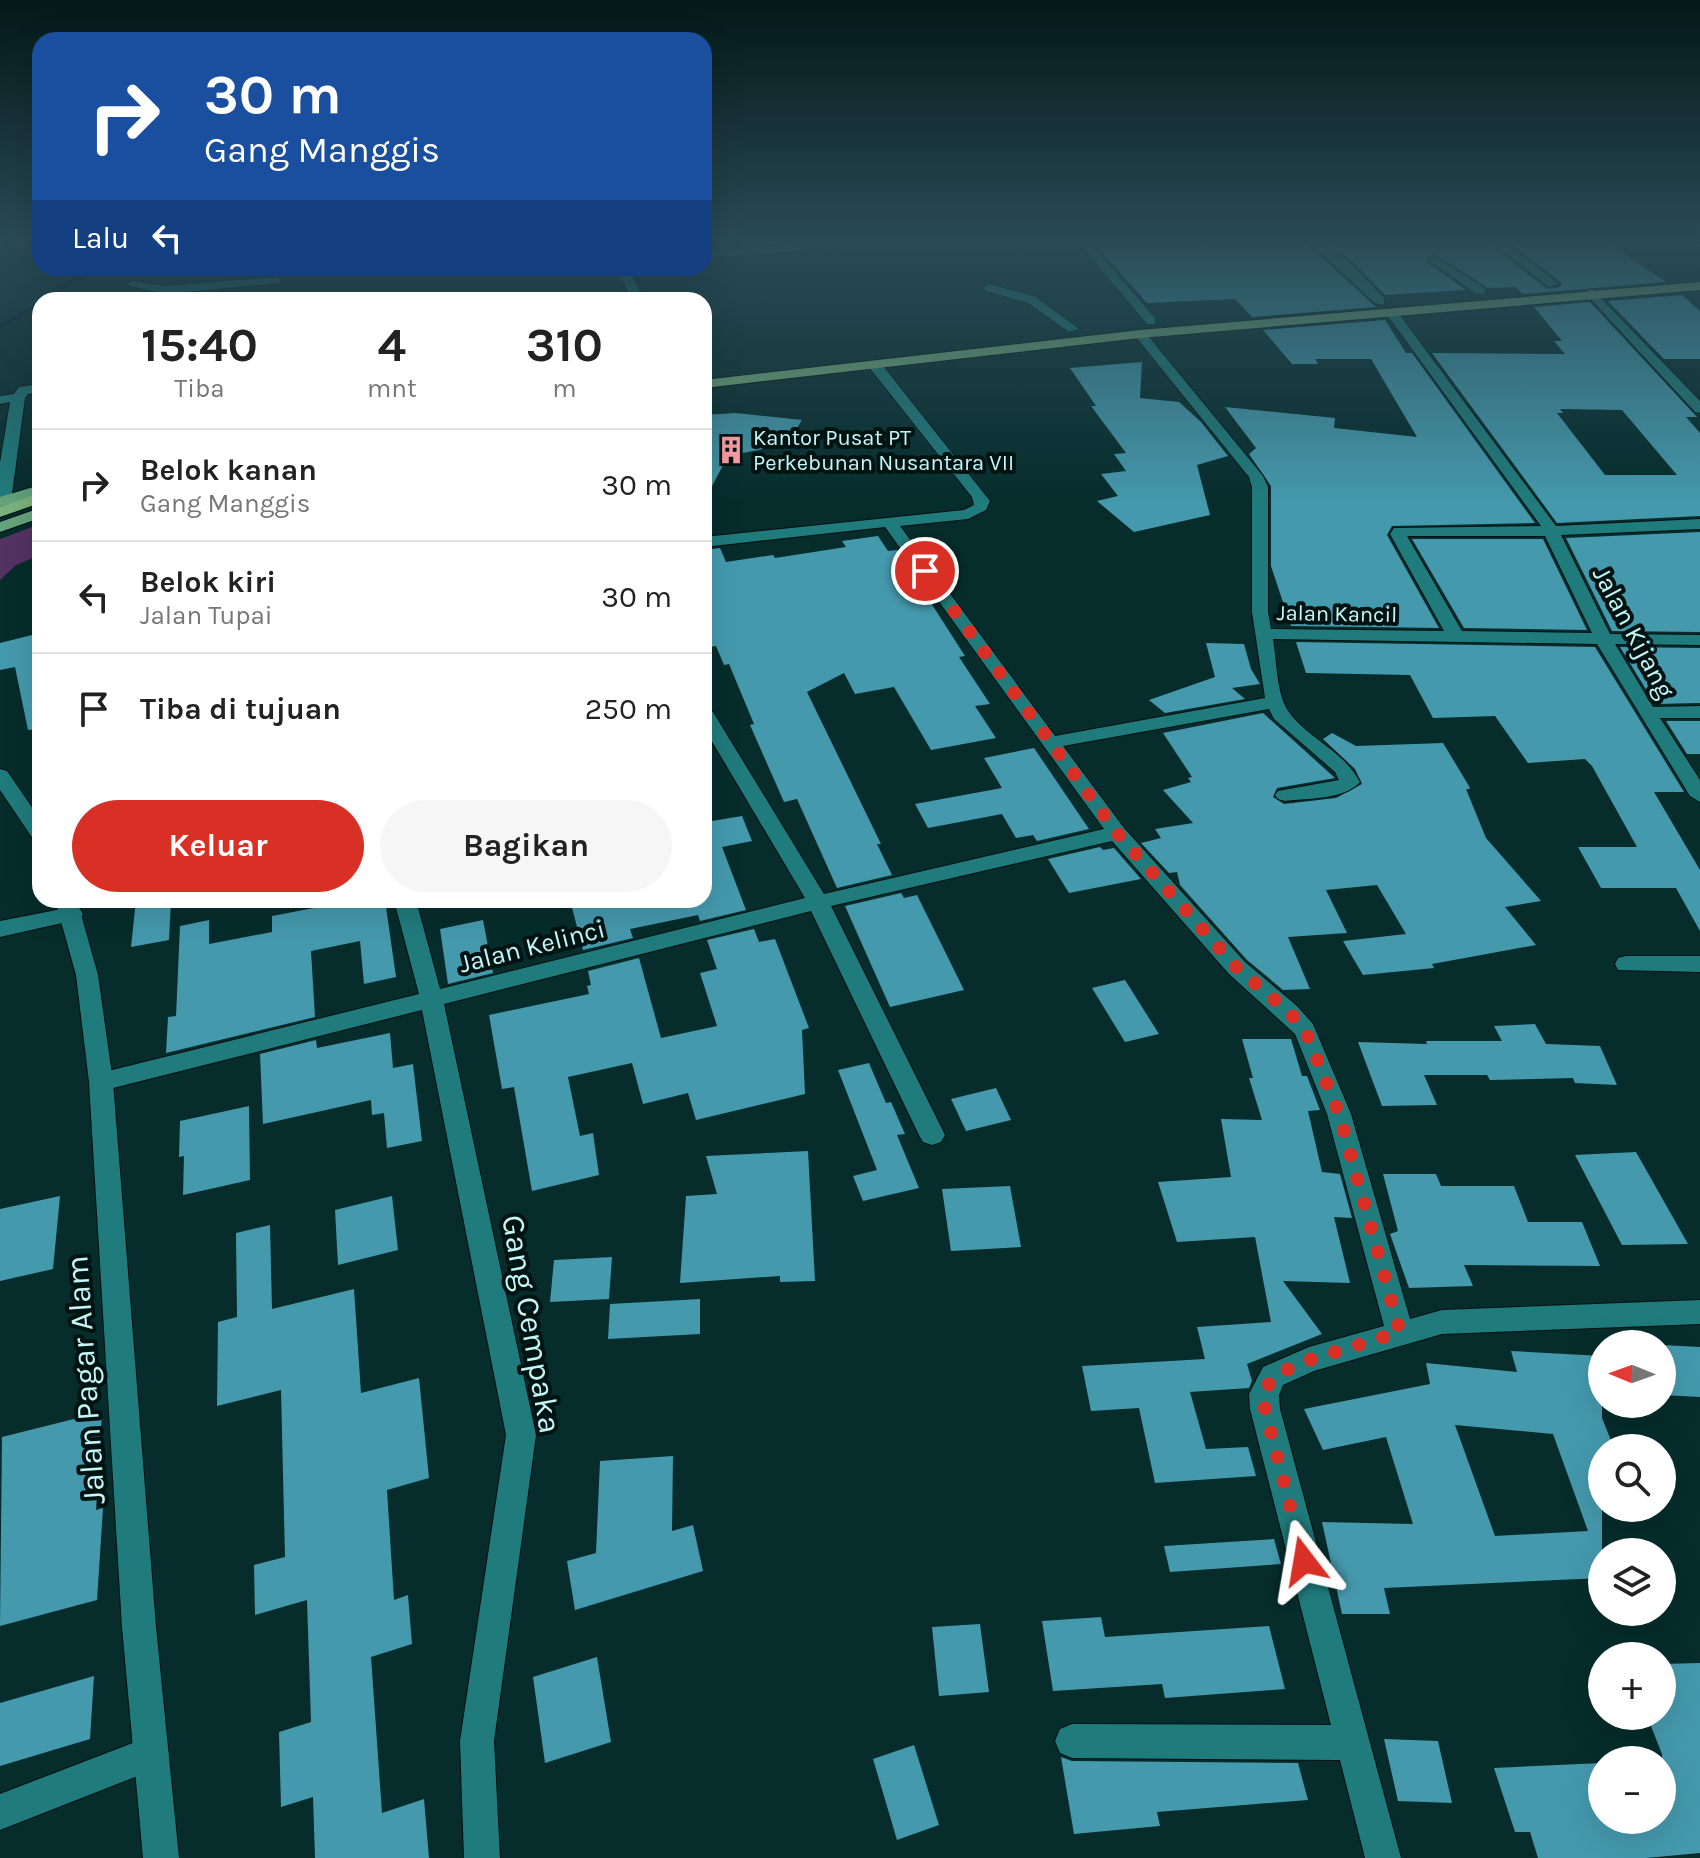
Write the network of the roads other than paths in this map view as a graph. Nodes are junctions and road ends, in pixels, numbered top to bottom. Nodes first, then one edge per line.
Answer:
1 (1067, 330) edge
2 (1192, 330) edge
3 (1404, 330) edge
4 (1627, 330) edge
5 (1140, 334) junction
6 (874, 364) junction
7 (712, 370) edge
8 (712, 383) edge
9 (32, 389) edge
10 (18, 397) junction
11 (0, 400) edge
12 (1700, 409) edge
13 (32, 493) edge
14 (32, 499) edge
15 (1, 505) edge
16 (32, 516) edge
17 (889, 522) junction
18 (1700, 524) edge
19 (0, 527) edge
20 (1552, 531) junction
21 (712, 541) edge
22 (1266, 634) junction
23 (1456, 637) junction
24 (1606, 638) junction
25 (1700, 640) edge
26 (1276, 702) junction
27 (1700, 712) edge
28 (1647, 713) junction
29 (712, 725) edge
30 (1052, 742) junction
31 (0, 775) edge
32 (1285, 795) dead end
33 (1700, 796) edge
34 (32, 822) edge
35 (1117, 833) junction
36 (818, 902) junction
37 (66, 908) edge
38 (69, 908) edge
39 (407, 908) edge
40 (0, 929) edge
41 (1626, 964) dead end
42 (1700, 964) edge
43 (432, 1000) junction
44 (101, 1082) junction
45 (932, 1135) dead end
46 (1700, 1312) edge
47 (1400, 1332) junction
48 (1072, 1741) dead end
49 (1350, 1743) junction
50 (151, 1754) junction
51 (0, 1812) edge
52 (161, 1858) edge
53 (482, 1858) edge
54 (1383, 1858) edge

1 - 7 highway
2 - 5 highway
3 - 20 street, Jalan Kijang
4 - 12 street
5 - 6 highway
5 - 22 street, Jalan Kancil
6 - 8 highway
6 - 17 street
9 - 10 street
10 - 11 street
10 - 15 street
13 - 15 main road
14 - 15 highway
16 - 19 main road
17 - 21 street
17 - 30 street
18 - 20 street, Jalan Kijang
20 - 23 street, Jalan Kijang
20 - 24 street, Jalan Kijang
22 - 23 street, Jalan Kancil
22 - 26 street
23 - 24 street, Jalan Kancil
24 - 25 street, Jalan Kancil
24 - 28 street, Jalan Kijang
26 - 30 street
26 - 32 street
27 - 28 street
28 - 33 street, Jalan Kijang
29 - 36 street
30 - 35 street
31 - 34 street
35 - 36 street, Jalan Kelinci
35 - 47 street
36 - 43 street, Jalan Kelinci
36 - 45 street
37 - 40 street
38 - 44 street, Jalan Pagar Alam
39 - 43 street, Gang Cempaka
41 - 42 street
43 - 44 street, Jalan Kelinci
43 - 53 street, Gang Cempaka
44 - 50 street, Jalan Pagar Alam
46 - 47 street
47 - 49 street
48 - 49 street
49 - 54 street
50 - 51 street
50 - 52 street, Jalan Pagar Alam

